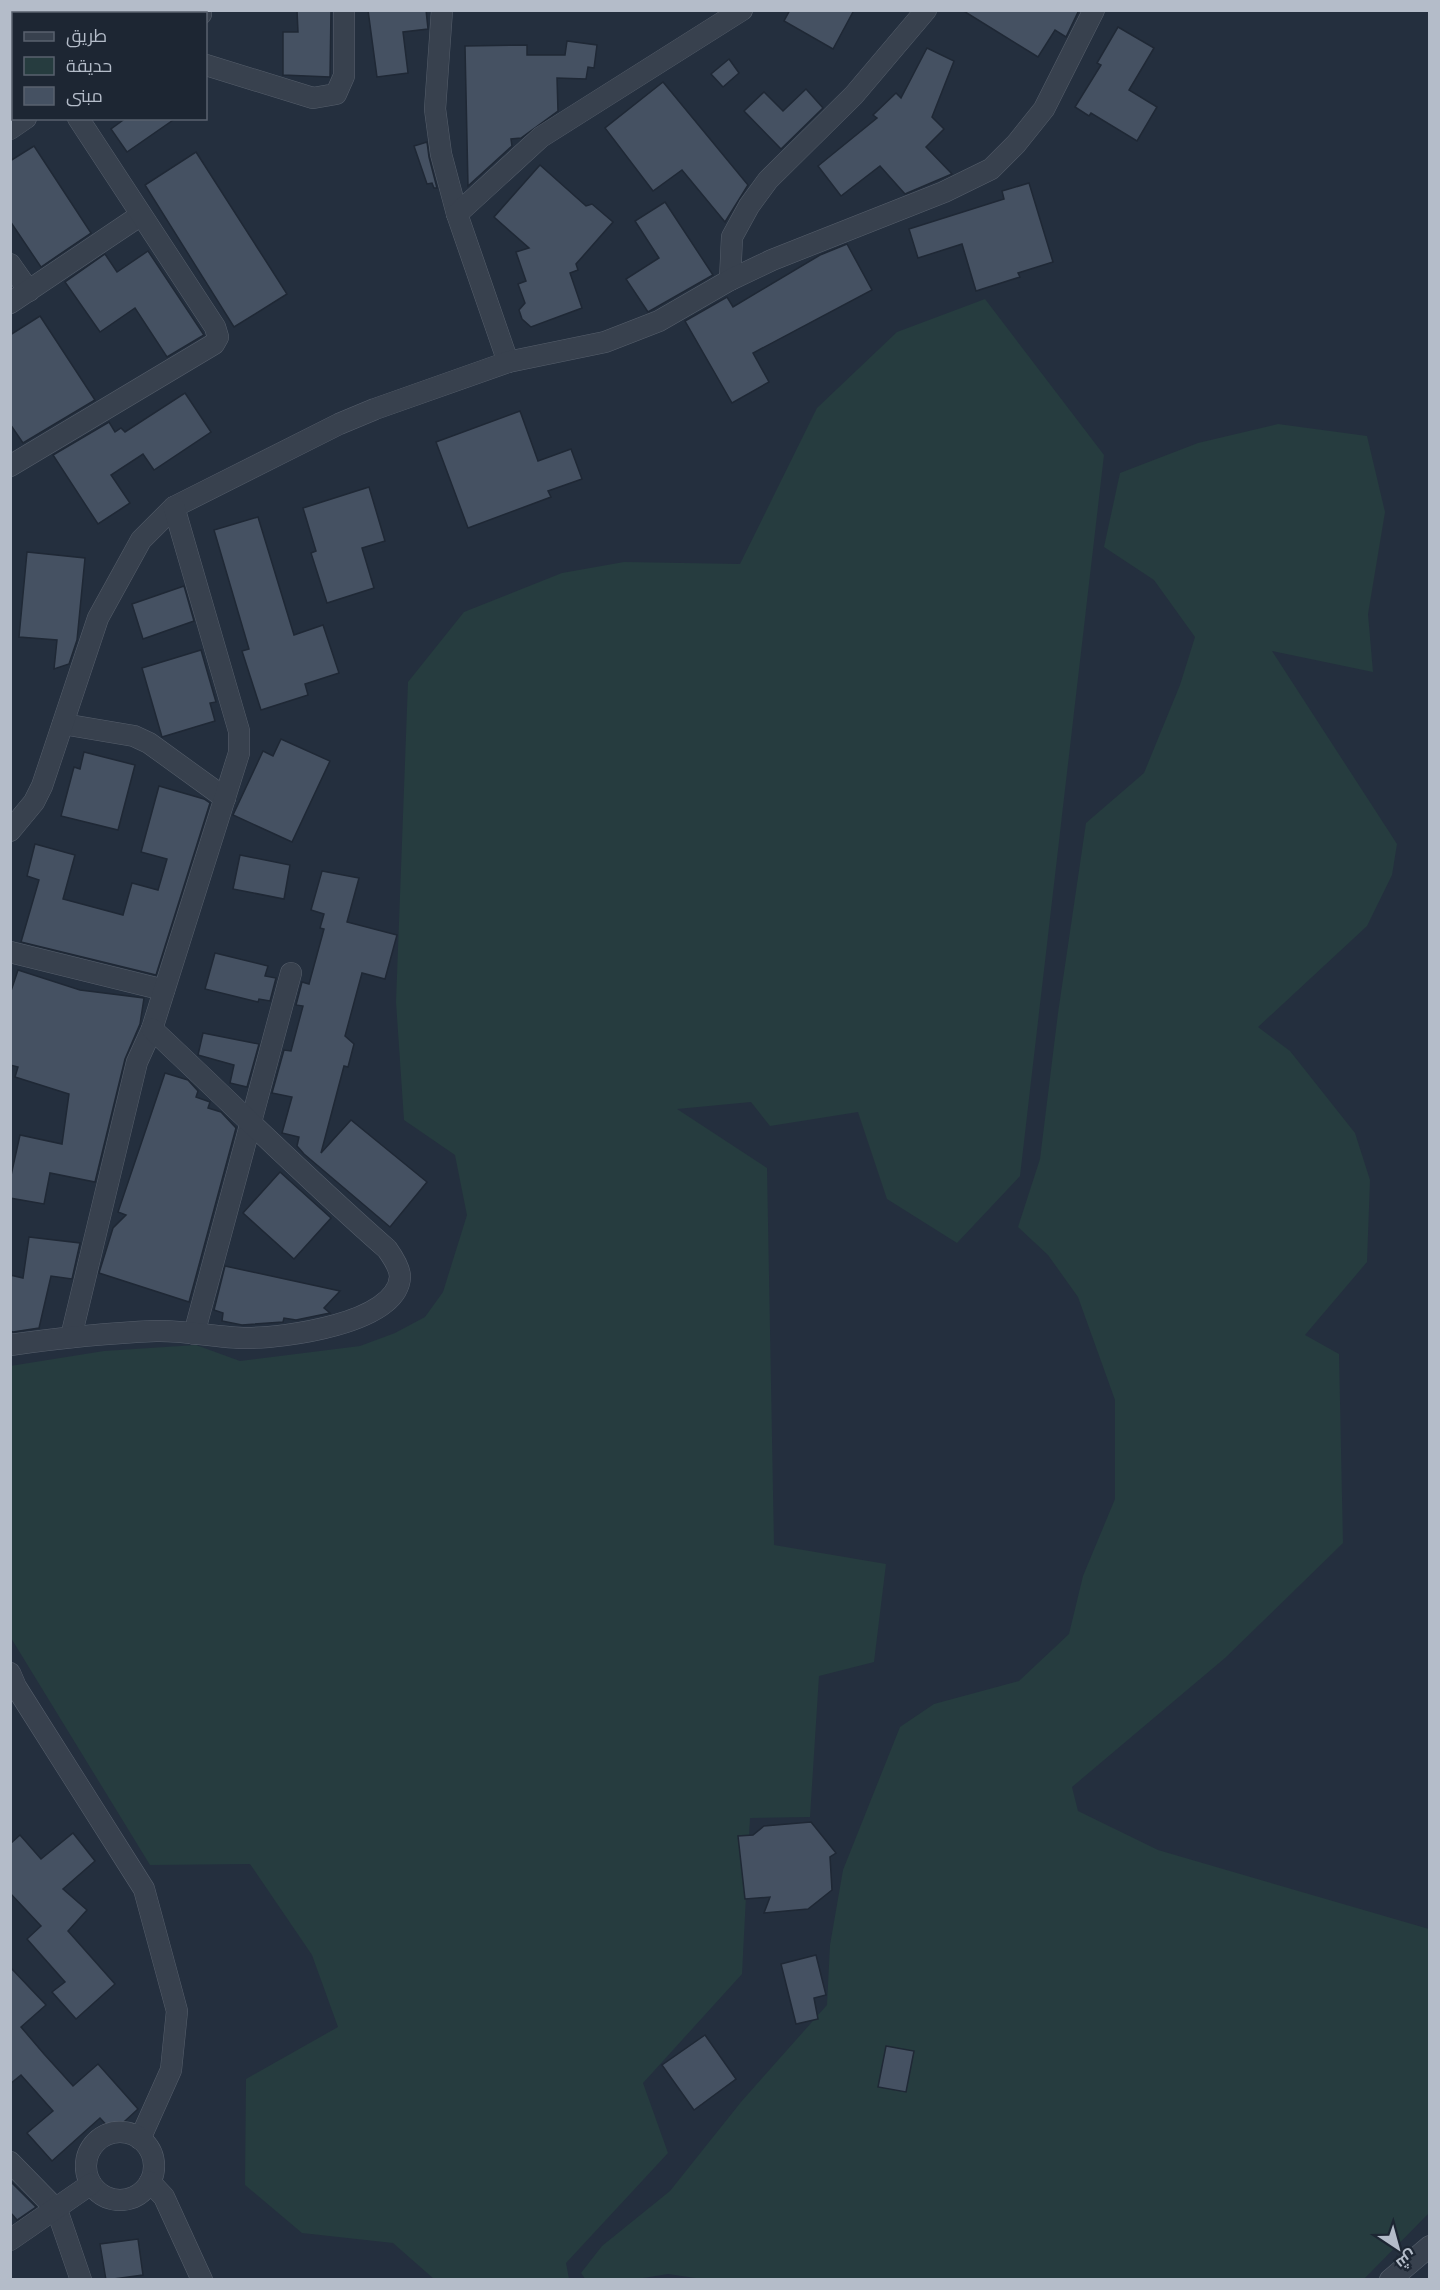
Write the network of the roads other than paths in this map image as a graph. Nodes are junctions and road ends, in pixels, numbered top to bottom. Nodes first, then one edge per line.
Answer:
1 (344, 10) edge
2 (442, 10) edge
3 (926, 10) edge
4 (1094, 10) edge
5 (736, 12) edge
6 (207, 65) edge
7 (23, 120) edge
8 (79, 120) edge
9 (10, 129) edge
10 (457, 214) junction
11 (141, 215) junction
12 (10, 264) edge
13 (730, 280) junction
14 (29, 291) junction
15 (10, 303) edge
16 (508, 362) junction
17 (10, 466) edge
18 (174, 507) junction
19 (63, 724) junction
20 (225, 798) junction
21 (10, 831) edge
22 (10, 951) edge
23 (291, 973) dead end
24 (164, 990) junction
25 (152, 1029) junction
26 (250, 1121) junction
27 (194, 1334) junction
28 (71, 1337) junction
29 (10, 1345) edge
30 (10, 1673) edge
31 (140, 2139) junction
32 (10, 2162) edge
33 (150, 2182) junction
34 (91, 2184) junction
35 (57, 2210) junction
36 (10, 2240) edge
37 (1430, 2246) edge
38 (81, 2280) edge
39 (202, 2280) edge
40 (1390, 2280) edge

1 - 6 street
2 - 10 street
3 - 13 street
4 - 13 street
5 - 10 street
7 - 9 street
8 - 11 street
10 - 16 street
11 - 14 street
11 - 17 street
12 - 14 street
13 - 16 street
14 - 15 street
16 - 18 street
18 - 19 street
18 - 20 street
19 - 20 street
19 - 21 street
20 - 24 street
22 - 24 street
23 - 26 street
24 - 25 street
25 - 26 street
25 - 28 street
26 - 27 street
26 - 27 street
27 - 28 street
28 - 29 street
30 - 31 street
31 - 33 street
31 - 34 street
32 - 35 street
33 - 34 street
33 - 39 street
34 - 35 street
35 - 36 street
35 - 38 street
37 - 40 street

